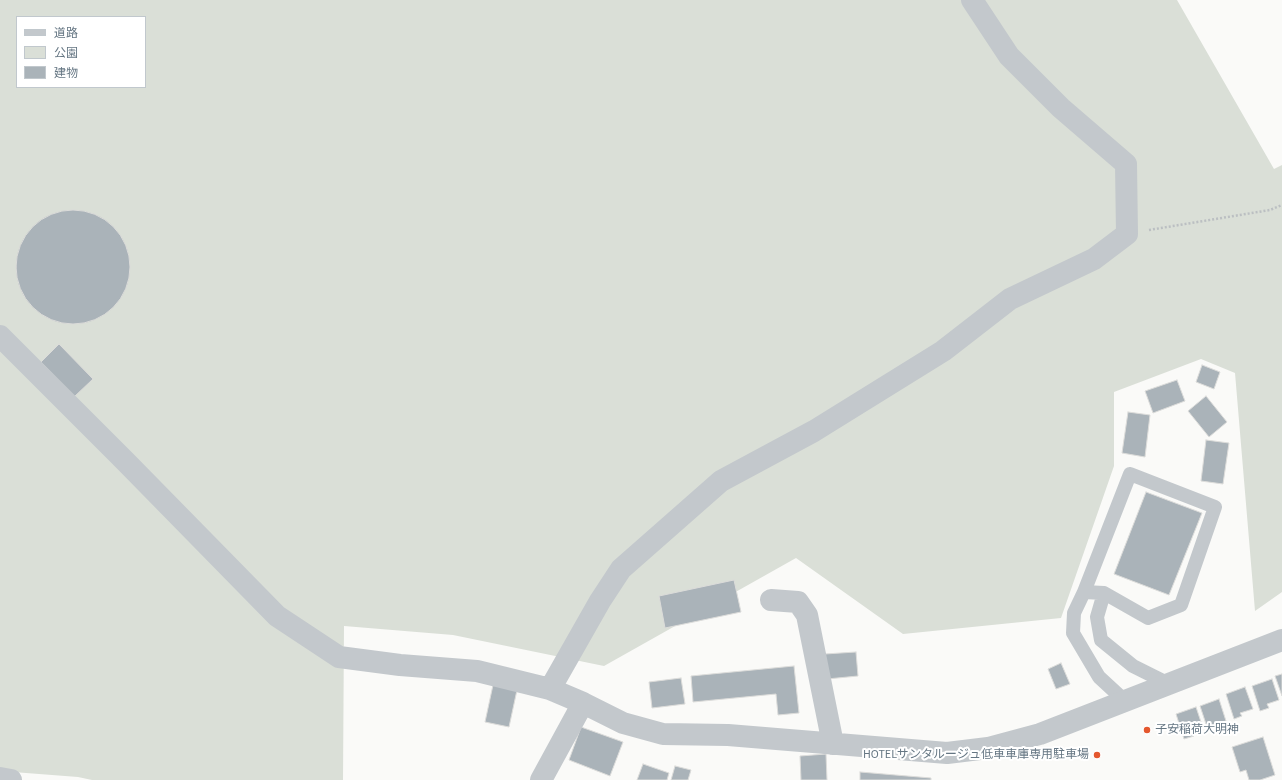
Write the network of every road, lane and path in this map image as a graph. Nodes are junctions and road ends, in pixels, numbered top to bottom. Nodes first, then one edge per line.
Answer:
1 (972, 0) edge
2 (1282, 205) edge
3 (1127, 234) junction
4 (0, 336) edge
5 (1084, 592) junction
6 (1104, 593) junction
7 (771, 600) dead end
8 (1282, 640) edge
9 (1169, 684) junction
10 (550, 689) junction
11 (1125, 701) junction
12 (583, 703) junction
13 (833, 744) junction
14 (0, 778) edge
15 (11, 780) edge
16 (541, 780) edge

1 - 3 street
2 - 3 path
3 - 10 street
4 - 10 street
5 - 6 lane
5 - 6 lane
5 - 11 lane
6 - 9 lane
7 - 13 street
8 - 9 street
9 - 11 street
10 - 12 street
11 - 13 street
12 - 13 street
12 - 16 street
14 - 15 street

